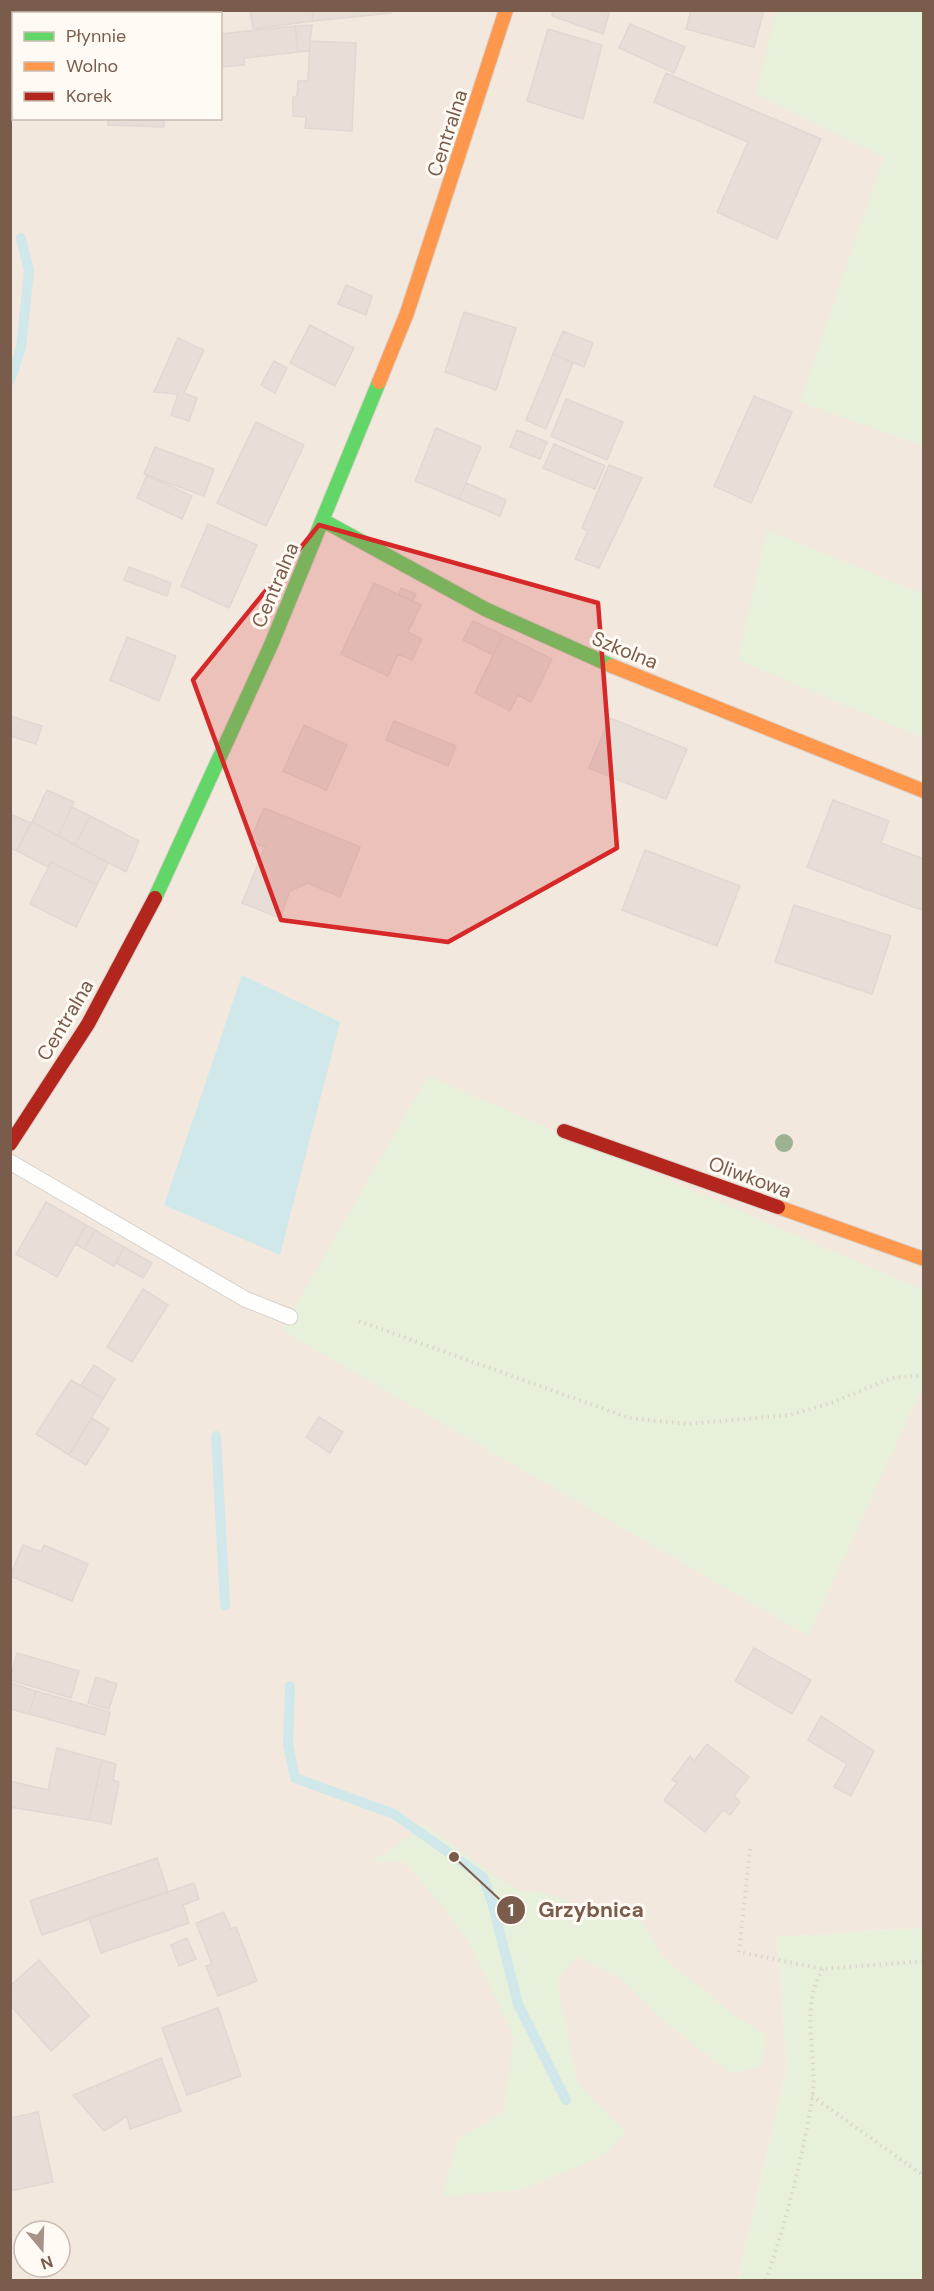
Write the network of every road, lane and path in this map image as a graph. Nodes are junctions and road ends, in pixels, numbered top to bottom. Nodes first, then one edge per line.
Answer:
1 (506, 10) edge
2 (324, 521) junction
3 (924, 791) edge
4 (564, 1131) dead end
5 (10, 1144) edge
6 (10, 1162) edge
7 (924, 1259) edge
8 (290, 1317) dead end
9 (359, 1322) dead end
10 (924, 1375) edge
11 (750, 1849) dead end
12 (924, 1961) edge
13 (823, 1969) junction
14 (812, 2096) junction
15 (924, 2175) edge
16 (766, 2280) edge

1 - 2 street, Centralna
2 - 3 street, Szkolna
2 - 5 street, Centralna
4 - 7 street, Oliwkowa
6 - 8 lane
9 - 10 path
11 - 13 path
12 - 13 path
13 - 14 path
14 - 15 path
14 - 16 path

